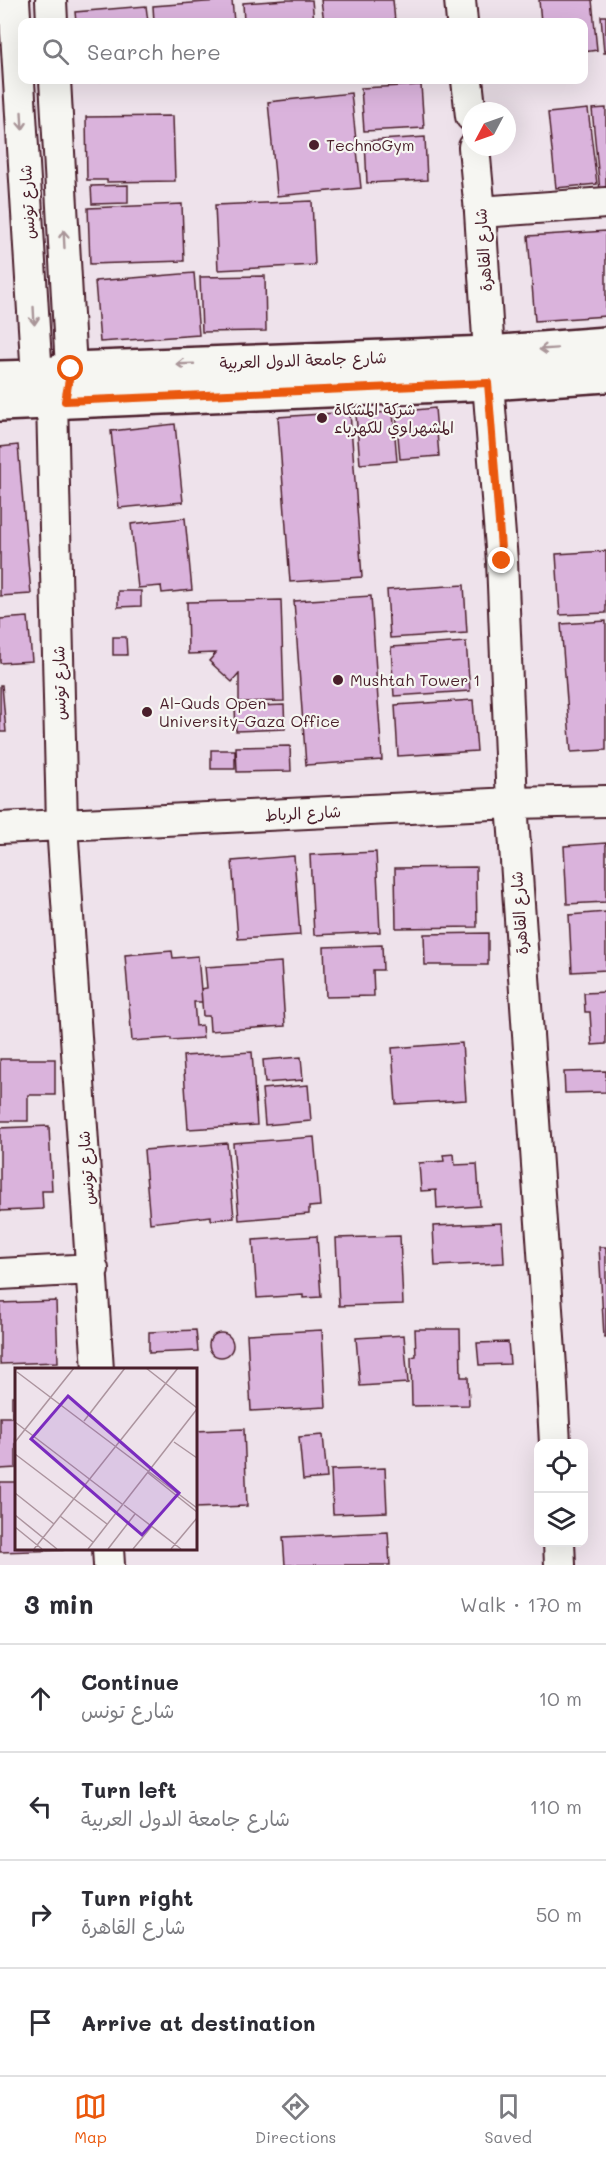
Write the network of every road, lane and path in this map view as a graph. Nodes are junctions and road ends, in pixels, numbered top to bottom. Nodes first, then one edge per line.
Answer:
1 (14, 0) edge
2 (51, 0) edge
3 (460, 0) edge
4 (52, 18) edge
5 (462, 18) edge
6 (18, 42) edge
7 (22, 84) edge
8 (55, 84) edge
9 (467, 84) edge
10 (469, 102) edge
11 (475, 156) edge
12 (606, 203) edge
13 (480, 212) junction
14 (606, 344) edge
15 (489, 368) junction
16 (71, 369) junction
17 (606, 375) edge
18 (0, 378) edge
19 (51, 393) junction
20 (0, 404) edge
21 (606, 801) edge
22 (512, 803) junction
23 (62, 825) junction
24 (0, 828) edge
25 (93, 1269) junction
26 (0, 1275) edge
27 (98, 1368) edge
28 (555, 1439) edge
29 (559, 1547) edge
30 (108, 1550) edge
31 (109, 1565) edge
32 (560, 1565) edge

1 -> 6 street, شارع تونس
2 - 4 street
3 - 5 street
7 -> 19 street, شارع تونس
16 -> 8 street
9 - 10 street
11 - 13 street, شارع القاهرة
12 - 13 street
13 - 15 street, شارع القاهرة
14 -> 15 main road, شارع جامعة الدول العربية
15 -> 16 main road, شارع جامعة الدول العربية
15 - 17 main road, شارع جامعة الدول العربية
15 - 19 main road, شارع جامعة الدول العربية
15 - 22 street, شارع القاهرة
16 - 19 main road, شارع جامعة الدول العربية
18 - 19 main road, شارع جامعة الدول العربية
19 - 20 main road, شارع جامعة الدول العربية
19 - 23 street, شارع تونس
21 - 22 street, شارع الرباط
22 - 23 street, شارع الرباط
22 - 28 street, شارع القاهرة
23 - 24 street, شارع الرباط
23 - 25 street, شارع تونس
25 - 26 street
25 - 27 street, شارع تونس
29 - 32 street
30 - 31 street

